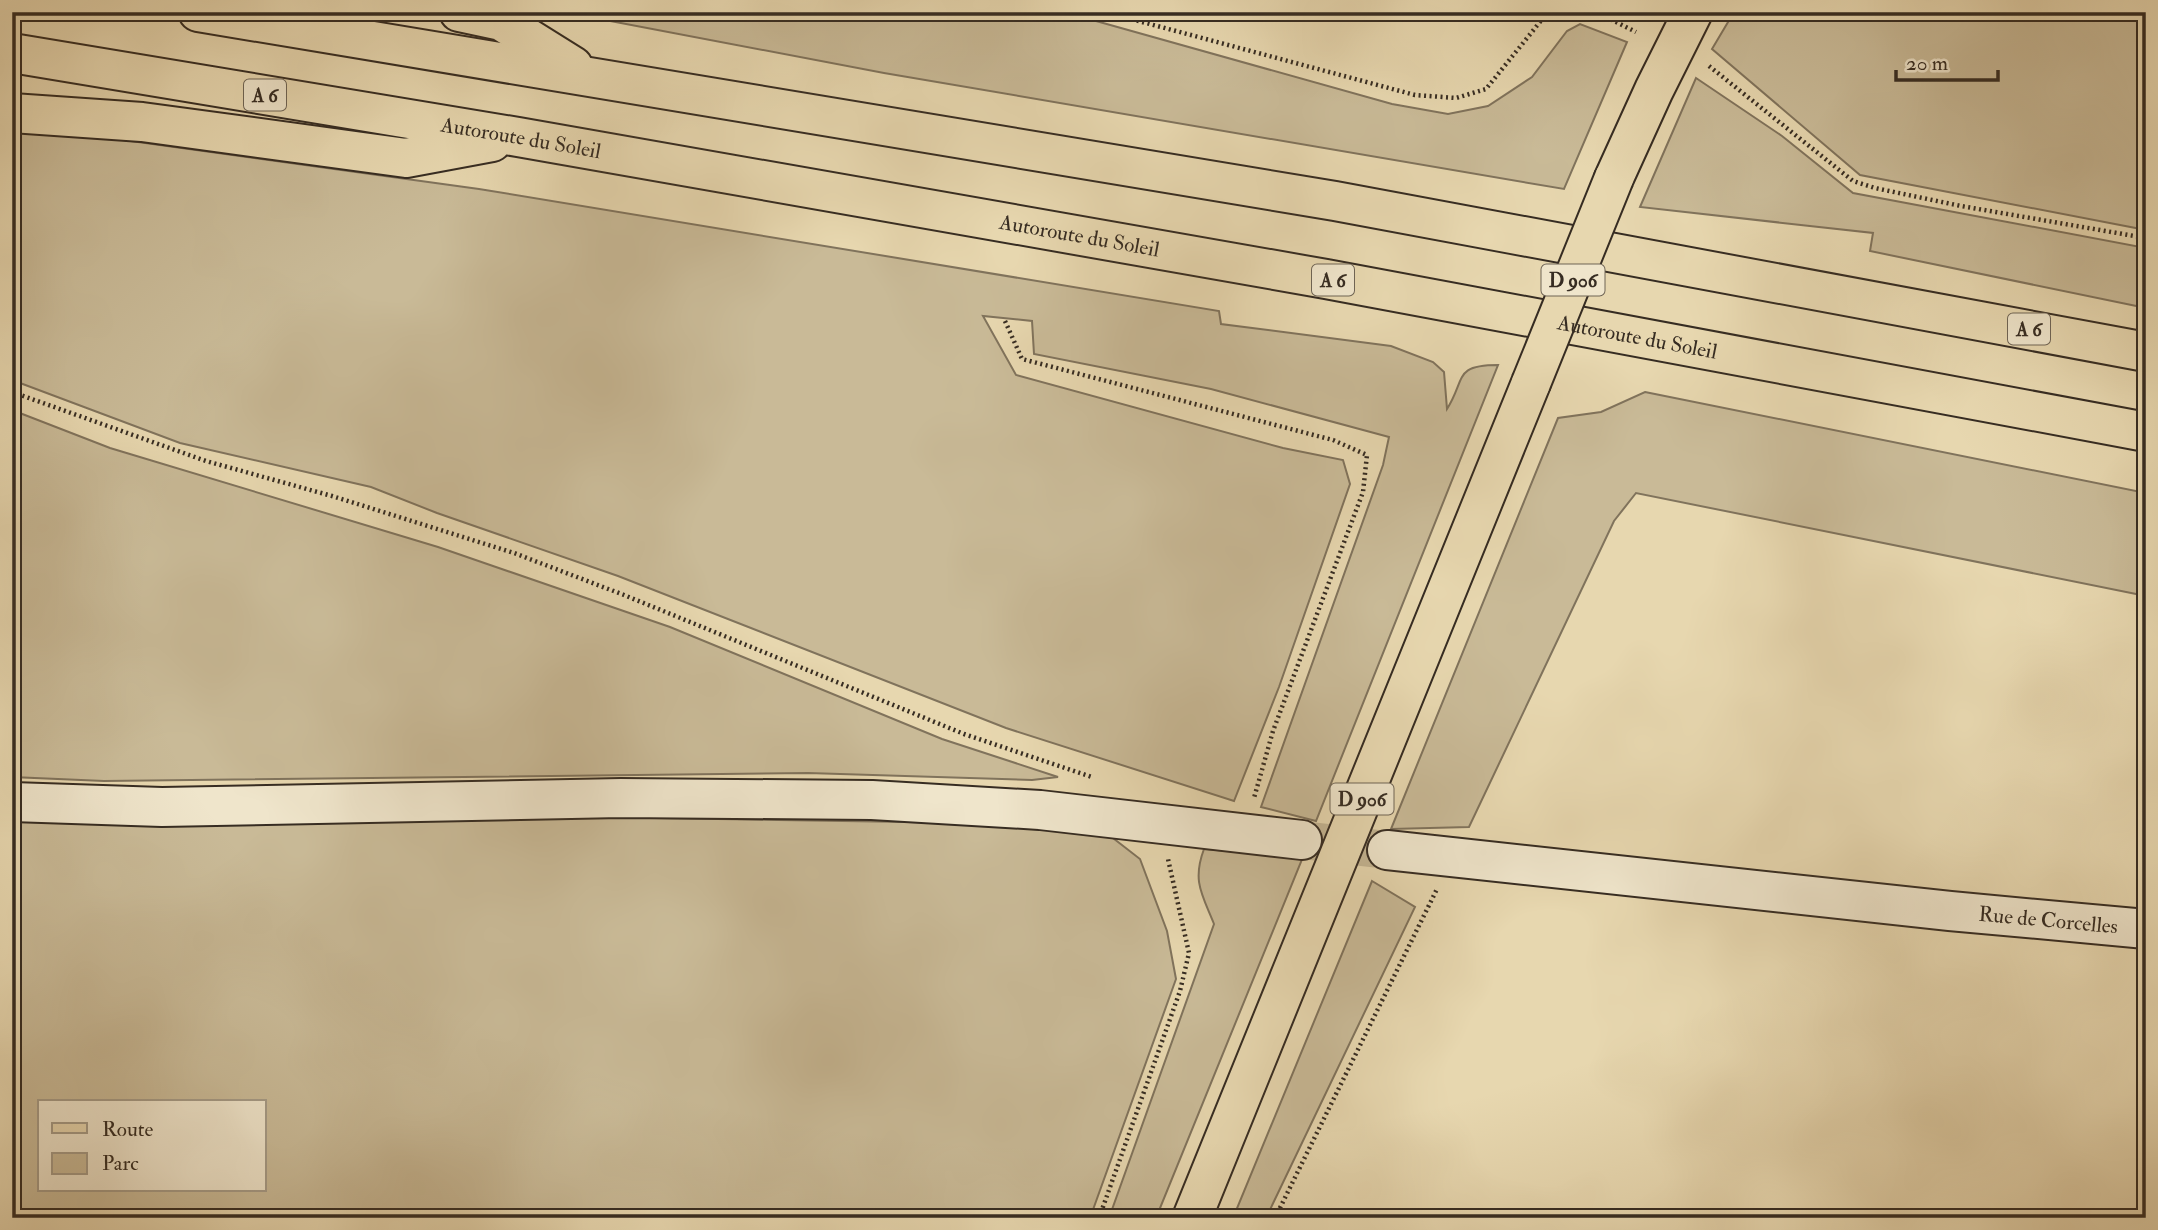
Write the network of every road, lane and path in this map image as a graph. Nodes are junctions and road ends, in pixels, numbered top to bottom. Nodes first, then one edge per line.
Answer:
1 (198, 12) edge
2 (459, 12) edge
3 (1105, 12) edge
4 (1548, 12) edge
5 (1596, 12) edge
6 (1693, 12) edge
7 (1636, 32) dead end
8 (12, 53) edge
9 (1709, 66) dead end
10 (590, 76) junction
11 (12, 113) edge
12 (518, 137) junction
13 (2146, 238) edge
14 (1005, 321) dead end
15 (2146, 352) edge
16 (12, 392) edge
17 (2146, 432) edge
18 (1097, 779) dead end
19 (12, 802) edge
20 (1160, 824) junction
21 (1234, 833) junction
22 (1302, 840) tunnel mouth
23 (1387, 850) tunnel mouth
24 (1453, 857) junction
25 (2146, 929) edge
26 (1099, 1218) edge
27 (1192, 1218) edge
28 (1275, 1218) edge

1 - 10 main road, A 6
2 - 10 main road
3 - 4 path
5 - 7 path
6 - 27 main road, D 906, bridge
8 - 12 main road, Autoroute du Soleil / A 6
9 - 13 path
10 - 15 main road, A 6
11 - 12 main road
12 - 17 main road, Autoroute du Soleil / A 6
14 - 21 path
16 - 18 path
19 - 20 street
20 - 21 street
20 - 26 path
21 - 22 street
23 - 24 street, Rue de Corcelles
24 - 25 street, Rue de Corcelles
24 - 28 path

